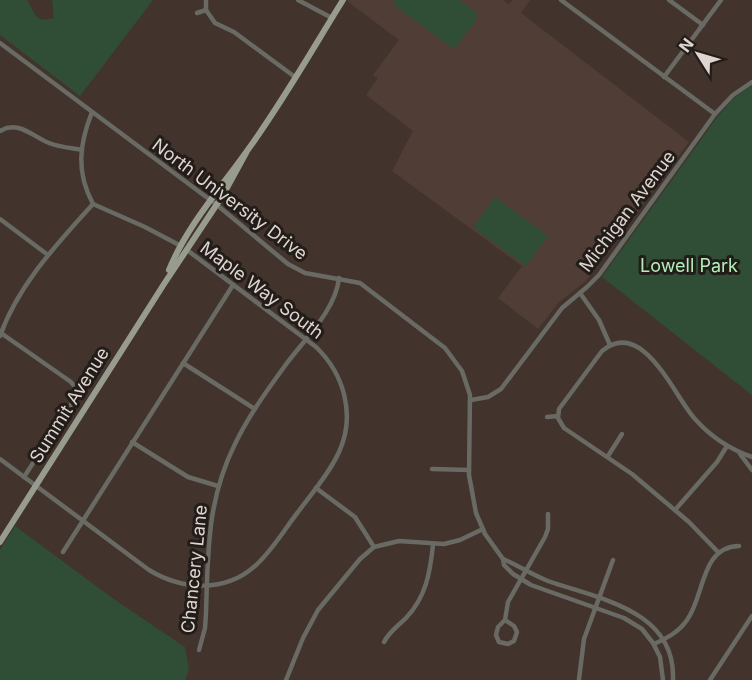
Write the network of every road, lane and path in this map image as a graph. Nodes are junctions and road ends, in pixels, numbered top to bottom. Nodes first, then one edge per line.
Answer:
1 (206, 0) edge
2 (298, 0) edge
3 (343, 0) edge
4 (561, 0) edge
5 (669, 0) edge
6 (721, 0) edge
7 (206, 10) junction
8 (197, 13) dead end
9 (332, 18) junction
10 (703, 25) junction
11 (0, 43) edge
12 (295, 77) junction
13 (664, 77) junction
14 (752, 82) edge
15 (92, 111) junction
16 (715, 114) junction
17 (0, 131) edge
18 (82, 150) junction
19 (246, 153) junction
20 (210, 200) junction
21 (93, 204) junction
22 (217, 205) junction
23 (0, 219) edge
24 (184, 248) junction
25 (48, 255) junction
26 (339, 278) junction
27 (233, 285) junction
28 (580, 293) junction
29 (1, 334) edge
30 (305, 339) junction
31 (610, 345) junction
32 (183, 363) junction
33 (471, 400) junction
34 (255, 409) junction
35 (558, 416) junction
36 (547, 417) dead end
37 (622, 434) dead end
38 (132, 442) junction
39 (727, 446) junction
40 (740, 454) junction
41 (608, 456) junction
42 (752, 457) edge
43 (0, 459) edge
44 (432, 469) dead end
45 (469, 470) junction
46 (752, 470) edge
47 (24, 477) junction
48 (36, 486) junction
49 (218, 486) junction
50 (316, 488) junction
51 (675, 510) junction
52 (548, 514) dead end
53 (83, 520) junction
54 (483, 529) junction
55 (0, 542) edge
56 (433, 545) junction
57 (739, 546) dead end
58 (374, 547) junction
59 (63, 552) dead end
60 (718, 552) junction
61 (502, 559) junction
62 (613, 560) dead end
63 (526, 571) junction
64 (521, 579) junction
65 (207, 586) junction
66 (598, 598) junction
67 (595, 608) junction
68 (752, 616) edge
69 (505, 620) junction
70 (664, 639) junction
71 (384, 642) dead end
72 (654, 644) junction
73 (199, 647) dead end
74 (286, 680) edge
75 (579, 680) edge
76 (663, 680) edge
77 (673, 680) edge
78 (710, 680) edge

1 - 7 street
2 - 9 street
3 - 9 main road, Summit Avenue
4 - 13 street
5 - 10 street
6 - 10 street
7 - 8 street
7 - 12 street
9 - 12 main road, Summit Avenue
10 - 13 street
11 - 15 street, North University Drive
12 - 19 main road, Summit Avenue
13 - 16 street
14 - 16 street, Michigan Avenue
15 - 18 street
15 - 20 street, North University Drive
16 - 28 street, Michigan Avenue
17 - 18 street
18 - 21 street
19 - 20 main road, Summit Avenue
19 - 22 main road, Summit Avenue
20 - 22 street, North University Drive
20 - 24 main road, Summit Avenue
21 - 24 street, Maple Way South
21 - 25 street
22 - 24 main road, Summit Avenue
22 - 26 street, North University Drive
23 - 25 street
24 - 27 street, Maple Way South
24 - 48 main road, Summit Avenue
25 - 29 street
26 - 30 street, Chancery Lane
26 - 33 street, North University Drive
27 - 30 street, Maple Way South
27 - 32 street
28 - 31 street
28 - 33 street, Michigan Avenue
29 - 47 street
30 - 34 street, Chancery Lane
30 - 50 street, Maple Way South
31 - 35 street
31 - 39 street
32 - 34 street
32 - 38 street
33 - 45 street, North University Drive
34 - 49 street, Chancery Lane
35 - 36 street
35 - 41 street
37 - 41 street
38 - 49 street
38 - 53 street
39 - 40 street
39 - 51 street
40 - 42 street
40 - 46 street
41 - 51 street
43 - 47 street, Maple Way South
44 - 45 street
45 - 54 street, North University Drive
47 - 48 street, Maple Way South
48 - 53 street, Maple Way South
48 - 55 main road, Summit Avenue
49 - 65 street, Chancery Lane
50 - 58 street
50 - 65 street, Maple Way South
51 - 60 street
52 - 63 street
53 - 59 street
53 - 65 street, Maple Way South
54 - 56 street
54 - 61 street, North University Drive
56 - 58 street
56 - 71 street
57 - 60 street
58 - 74 street
60 - 70 street
61 - 63 street
61 - 64 street, North University Drive
62 - 66 street
63 - 64 street
63 - 66 street
64 - 67 street, North University Drive
64 - 69 street
65 - 73 street, Chancery Lane
66 - 67 street
66 - 70 street
67 - 72 street, North University Drive
67 - 75 street
68 - 78 street
69 - 69 street
70 - 72 street
70 - 77 street
72 - 76 street, North University Drive

